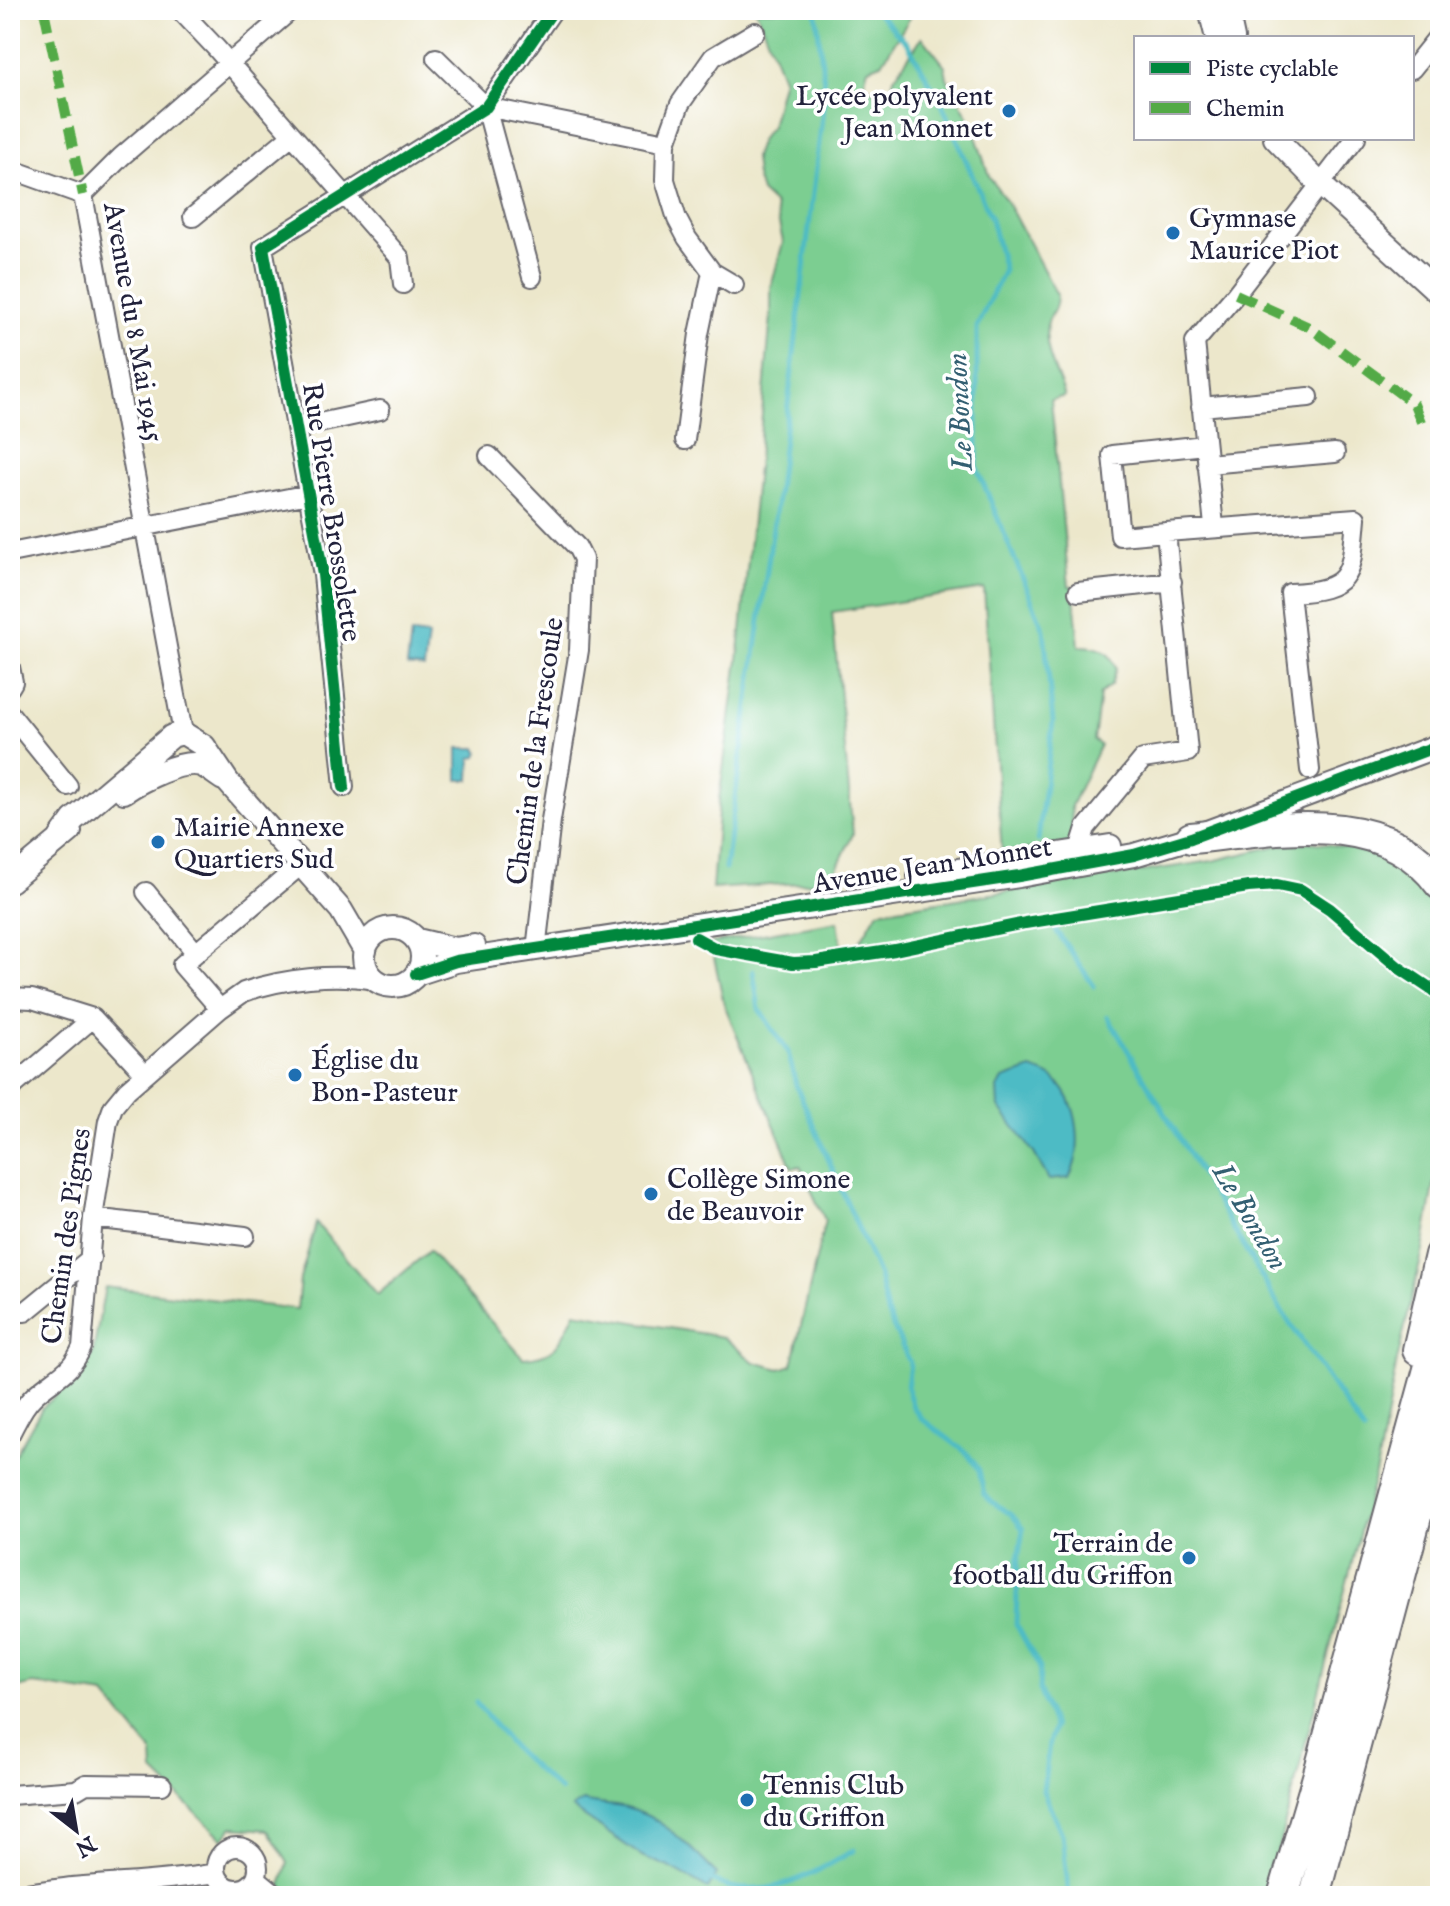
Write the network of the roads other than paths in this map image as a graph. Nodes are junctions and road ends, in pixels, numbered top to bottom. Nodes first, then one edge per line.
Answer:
1 (180, 10) edge
2 (291, 10) edge
3 (553, 10) edge
4 (1210, 10) edge
5 (1227, 10) edge
6 (755, 32) dead end
7 (1440, 34) edge
8 (1216, 36) edge
9 (1233, 36) edge
10 (436, 58) dead end
11 (229, 64) junction
12 (1414, 66) edge
13 (486, 107) junction
14 (292, 135) junction
15 (1277, 140) edge
16 (1354, 140) edge
17 (666, 143) junction
18 (10, 169) edge
19 (1320, 184) junction
20 (83, 195) junction
21 (345, 196) junction
22 (1355, 215) junction
23 (193, 217) dead end
24 (712, 272) junction
25 (1440, 275) edge
26 (532, 277) dead end
27 (403, 284) dead end
28 (734, 285) dead end
29 (1440, 294) edge
30 (1309, 397) dead end
31 (1201, 407) junction
32 (380, 410) dead end
33 (296, 428) junction
34 (685, 440) dead end
35 (1205, 445) junction
36 (1335, 453) dead end
37 (489, 456) dead end
38 (1207, 464) junction
39 (309, 494) junction
40 (144, 526) junction
41 (1214, 526) junction
42 (1166, 532) junction
43 (10, 553) edge
44 (1172, 582) junction
45 (1078, 592) dead end
46 (10, 667) edge
47 (10, 687) edge
48 (10, 714) edge
49 (183, 733) junction
50 (1440, 745) edge
51 (199, 764) junction
52 (1310, 770) dead end
53 (138, 782) junction
54 (228, 782) junction
55 (68, 786) dead end
56 (344, 787) dead end
57 (60, 838) junction
58 (1191, 838) junction
59 (1079, 850) junction
60 (1054, 862) junction
61 (302, 864) junction
62 (10, 881) edge
63 (1440, 884) edge
64 (146, 892) dead end
65 (341, 910) junction
66 (382, 930) junction
67 (417, 940) junction
68 (537, 944) junction
69 (196, 953) junction
70 (364, 954) junction
71 (416, 974) junction
72 (346, 975) junction
73 (375, 980) junction
74 (10, 998) edge
75 (220, 1009) junction
76 (93, 1018) junction
77 (145, 1074) junction
78 (10, 1089) edge
79 (93, 1218) junction
80 (245, 1236) dead end
81 (1440, 1255) edge
82 (91, 1258) junction
83 (10, 1312) edge
84 (1440, 1329) edge
85 (1440, 1426) edge
86 (10, 1434) edge
87 (1440, 1443) edge
88 (1410, 1539) junction
89 (1318, 1777) junction
90 (162, 1785) dead end
91 (10, 1795) edge
92 (216, 1873) junction
93 (256, 1878) junction
94 (1316, 1892) edge
95 (234, 1893) edge
96 (1284, 1893) edge
97 (10, 1896) edge
98 (278, 1896) edge

1 - 11 street
2 - 11 street, Avenue du 8 Mai 1945
3 - 13 street
4 - 8 street
5 - 9 street
6 - 17 street
7 - 12 street
10 - 13 street
11 - 14 street
11 - 20 street, Avenue du 8 Mai 1945
13 - 17 street
13 - 21 street
13 - 26 street
14 - 21 street
14 - 23 street
15 - 19 street
16 - 19 street
17 - 24 street
18 - 20 street
19 - 22 street
19 - 31 street
20 - 40 street, Avenue du 8 Mai 1945
21 - 27 street
21 - 33 street, Rue Pierre Brossolette
22 - 25 street
22 - 29 street
24 - 28 street
24 - 34 street
30 - 31 street
31 - 35 street
32 - 33 street
33 - 39 street, Rue Pierre Brossolette
35 - 38 street
35 - 42 street
36 - 38 street
37 - 68 street, Chemin de la Frescoule
38 - 41 street
39 - 40 street
39 - 56 street, Rue Pierre Brossolette
40 - 43 street
40 - 49 street, Avenue du 8 Mai 1945
41 - 42 street
41 - 52 street
42 - 44 street
44 - 45 street
44 - 59 street
46 - 47 street
48 - 55 street
49 - 51 street
49 - 53 street
49 - 54 street
49 - 57 street
50 - 58 street, Avenue Jean Monnet
51 - 53 street
51 - 54 street
53 - 57 street
54 - 61 street
57 - 62 street
58 - 59 street, Avenue Jean Monnet
58 - 60 street, Avenue Jean Monnet
58 - 63 highway
59 - 60 street, Avenue Jean Monnet
60 - 68 street, Avenue Jean Monnet
61 - 65 street
61 - 69 street
64 - 69 street
65 - 66 street
65 - 70 street
66 - 67 street
66 - 70 street
67 - 68 street, Avenue Jean Monnet
67 - 71 street
68 - 71 street, Avenue Jean Monnet
69 - 75 street
70 - 72 street
70 - 73 street
71 - 73 street
72 - 73 street, Chemin des Pignes
72 - 75 street, Chemin des Pignes
74 - 76 street
75 - 77 street, Chemin des Pignes
76 - 77 street
76 - 78 street
77 - 79 street, Chemin des Pignes
79 - 80 street
79 - 82 street, Chemin des Pignes
81 - 89 highway
82 - 83 street
82 - 86 street, Chemin des Pignes
84 - 89 highway
85 - 88 highway
87 - 88 highway
88 - 94 highway
89 - 96 highway
90 - 91 street
92 - 93 street
92 - 95 street
92 - 97 street
93 - 95 street
93 - 98 street

